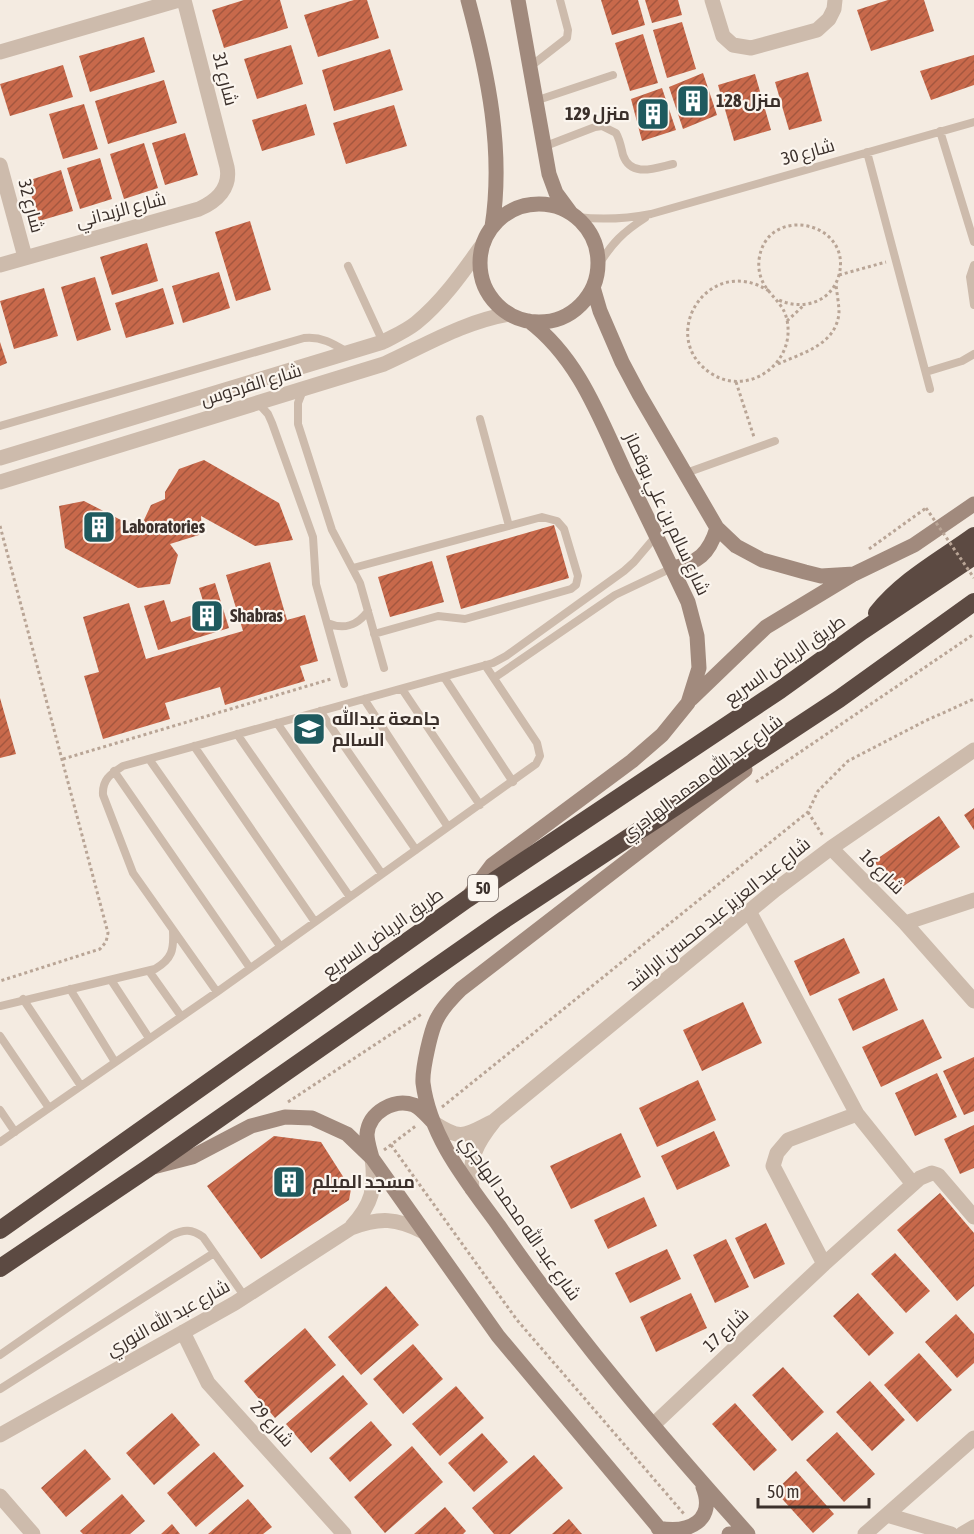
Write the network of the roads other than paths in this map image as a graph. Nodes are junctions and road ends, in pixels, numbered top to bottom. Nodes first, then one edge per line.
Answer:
1 (179, 0) edge
2 (184, 0) edge
3 (468, 0) edge
4 (518, 0) edge
5 (560, 0) edge
6 (712, 0) edge
7 (835, 0) edge
8 (0, 52) edge
9 (531, 66) junction
10 (613, 75) dead end
11 (538, 100) junction
12 (974, 122) edge
13 (940, 132) junction
14 (543, 147) junction
15 (867, 153) junction
16 (673, 164) dead end
17 (0, 165) edge
18 (227, 167) joint
19 (573, 214) junction
20 (651, 214) junction
21 (492, 227) junction
22 (974, 242) edge
23 (483, 244) junction
24 (25, 257) junction
25 (0, 264) edge
26 (974, 265) edge
27 (348, 266) dead end
28 (598, 266) junction
29 (593, 287) junction
30 (974, 305) edge
31 (510, 314) junction
32 (529, 321) junction
33 (383, 342) junction
34 (349, 353) junction
35 (974, 354) edge
36 (926, 372) junction
37 (930, 389) dead end
38 (303, 390) junction
39 (258, 404) junction
40 (480, 419) dead end
41 (0, 426) edge
42 (775, 441) dead end
43 (0, 458) edge
44 (686, 473) junction
45 (0, 482) edge
46 (974, 504) edge
47 (509, 526) junction
48 (717, 528) junction
49 (656, 536) junction
50 (974, 536) edge
51 (974, 556) edge
52 (353, 568) junction
53 (672, 568) junction
54 (854, 574) junction
55 (974, 602) edge
56 (368, 611) junction
57 (327, 623) junction
58 (862, 631) junction
59 (374, 634) junction
60 (485, 665) junction
61 (384, 668) dead end
62 (444, 677) junction
63 (494, 678) junction
64 (343, 680) road end
65 (402, 688) junction
66 (364, 699) junction
67 (839, 699) junction
68 (688, 703) junction
69 (320, 711) junction
70 (277, 723) junction
71 (237, 734) junction
72 (194, 746) junction
73 (974, 750) edge
74 (149, 759) junction
75 (114, 771) junction
76 (513, 782) junction
77 (480, 805) junction
78 (448, 827) junction
79 (831, 848) junction
80 (416, 850) junction
81 (382, 874) junction
82 (350, 897) junction
83 (467, 898) junction
84 (974, 900) edge
85 (749, 912) junction
86 (315, 922) junction
87 (904, 923) junction
88 (173, 930) junction
89 (280, 946) junction
90 (250, 968) junction
91 (149, 971) junction
92 (111, 980) junction
93 (70, 989) junction
94 (217, 992) junction
95 (23, 999) junction
96 (974, 1000) edge
97 (0, 1006) edge
98 (181, 1016) junction
99 (0, 1036) edge
100 (149, 1038) junction
101 (115, 1062) junction
102 (81, 1086) junction
103 (49, 1108) junction
104 (0, 1110) edge
105 (857, 1114) junction
106 (431, 1119) junction
107 (495, 1120) junction
108 (15, 1132) junction
109 (0, 1142) edge
110 (372, 1158) junction
111 (87, 1169) junction
112 (147, 1169) junction
113 (913, 1184) junction
114 (472, 1189) junction
115 (0, 1216) edge
116 (974, 1217) edge
117 (351, 1228) junction
118 (0, 1230) edge
119 (424, 1232) junction
120 (214, 1252) junction
121 (824, 1264) junction
122 (0, 1268) edge
123 (245, 1297) junction
124 (183, 1332) junction
125 (0, 1355) edge
126 (0, 1389) edge
127 (653, 1425) junction
128 (0, 1435) edge
129 (974, 1437) edge
130 (702, 1483) junction
131 (0, 1496) edge
132 (887, 1515) junction
133 (974, 1527) edge
134 (661, 1531) edge
135 (33, 1534) edge
136 (344, 1534) edge
137 (729, 1534) edge
138 (736, 1534) edge
139 (748, 1534) edge
140 (865, 1534) edge
141 (951, 1534) edge
142 (962, 1534) edge

1 - 8 street
2 - 18 street, شارع 31
3 - 21 main road
4 - 9 main road
5 - 9 lane
6 - 7 street
9 - 11 main road
10 - 11 lane
11 - 14 main road
12 - 13 lane, شارع 30
13 - 15 lane, شارع 30
13 - 22 lane
14 - 16 lane
14 - 19 main road
15 - 20 lane, شارع 30
15 - 36 lane
17 - 24 street, شارع 32
18 - 24 street, شارع الزبداني
19 - 20 lane, شارع 30
19 - 21 main road
19 - 28 main road
20 - 28 lane, شارع 30
21 - 23 main road
23 - 31 main road
23 - 33 street, شارع الفردوس
24 - 25 street, شارع الزبداني
26 - 30 lane
27 - 33 lane
28 - 29 main road
29 - 32 main road
29 - 44 main road, شارع سالم بن علي بوقماز
31 - 32 main road
31 - 38 street, شارع الفردوس
32 - 49 main road, شارع سالم بن علي بوقماز
33 - 34 street, شارع الفردوس
34 - 41 lane, شارع الفردوس
34 - 43 street, شارع الفردوس
35 - 36 lane
36 - 37 lane
38 - 39 street, شارع الفردوس
38 - 52 lane
39 - 45 street, شارع الفردوس
39 - 57 lane
40 - 47 lane
42 - 44 lane
44 - 48 main road, شارع سالم بن علي بوقماز
46 - 54 main road, شارع سالم بن علي بوقماز
47 - 52 lane
47 - 59 lane
48 - 53 main road
48 - 54 main road, شارع سالم بن علي بوقماز
49 - 53 main road, شارع سالم بن علي بوقماز
49 - 60 lane
50 - 58 highway
51 - 58 highway, طريق الرياض السريع / 50
52 - 56 lane
53 - 63 lane
53 - 68 main road, شارع سالم بن علي بوقماز
54 - 68 main road
55 - 67 highway, 50
56 - 57 lane
56 - 59 lane
57 - 64 lane
58 - 83 highway, طريق الرياض السريع / 50
59 - 61 lane
60 - 62 lane
60 - 63 lane
62 - 65 lane
62 - 76 lane
63 - 76 lane
65 - 66 lane
65 - 77 lane
66 - 69 lane
66 - 78 lane
67 - 106 main road, شارع عبد الله محمد الهاجري
67 - 112 highway, 50
68 - 83 main road, شارع سالم بن علي بوقماز
69 - 70 lane
69 - 80 lane
70 - 71 lane
70 - 81 lane
71 - 72 lane
71 - 82 lane
72 - 74 lane
72 - 86 lane
73 - 79 street, شارع عبد العزيز عبد محسن الراشد
74 - 75 lane
74 - 89 lane
75 - 88 lane
75 - 90 lane
76 - 77 lane
77 - 78 lane
78 - 80 lane
79 - 85 street, شارع عبد العزيز عبد محسن الراشد
79 - 87 street, شارع 16
80 - 81 lane
81 - 82 lane
82 - 86 lane
83 - 111 highway, طريق الرياض السريع / 50
84 - 87 street, شارع 16
85 - 105 street
85 - 107 street, شارع عبد العزيز عبد محسن الراشد
86 - 89 lane
87 - 96 street, شارع 16
88 - 91 lane
88 - 94 lane
89 - 90 lane
90 - 94 lane
91 - 92 lane
91 - 98 lane
92 - 93 lane
92 - 100 lane
93 - 95 lane
93 - 101 lane
94 - 98 lane
95 - 97 lane
95 - 102 lane
98 - 100 lane
99 - 103 lane
100 - 101 lane
101 - 102 lane
102 - 103 lane
103 - 108 lane
104 - 108 lane
105 - 113 street
105 - 121 street
106 - 107 street, شارع عبد العزيز عبد محسن الراشد
106 - 110 main road
106 - 114 main road, شارع عبد الله محمد الهاجري
107 - 114 street, شارع عبد العزيز عبد محسن الراشد
108 - 109 lane
110 - 112 main road
110 - 117 street, شارع عبد الله النوري
110 - 119 main road
111 - 115 highway
111 - 118 highway, طريق الرياض السريع / 50
112 - 122 highway, 50
113 - 116 street
113 - 121 street, شارع 17
114 - 127 main road, شارع عبد الله محمد الهاجري
117 - 119 street, شارع عبد الله النوري
117 - 123 street, شارع عبد الله النوري
119 - 134 main road
120 - 123 lane
120 - 125 lane
120 - 126 lane
121 - 127 street, شارع 17
123 - 124 street, شارع عبد الله النوري
124 - 128 street, شارع عبد الله النوري
124 - 136 street, شارع 29
127 - 130 main road, شارع عبد الله محمد الهاجري
129 - 132 street
130 - 134 main road
130 - 139 main road, شارع عبد الله محمد الهاجري
131 - 135 street
132 - 140 street
132 - 141 street
133 - 142 street
137 - 138 main road

